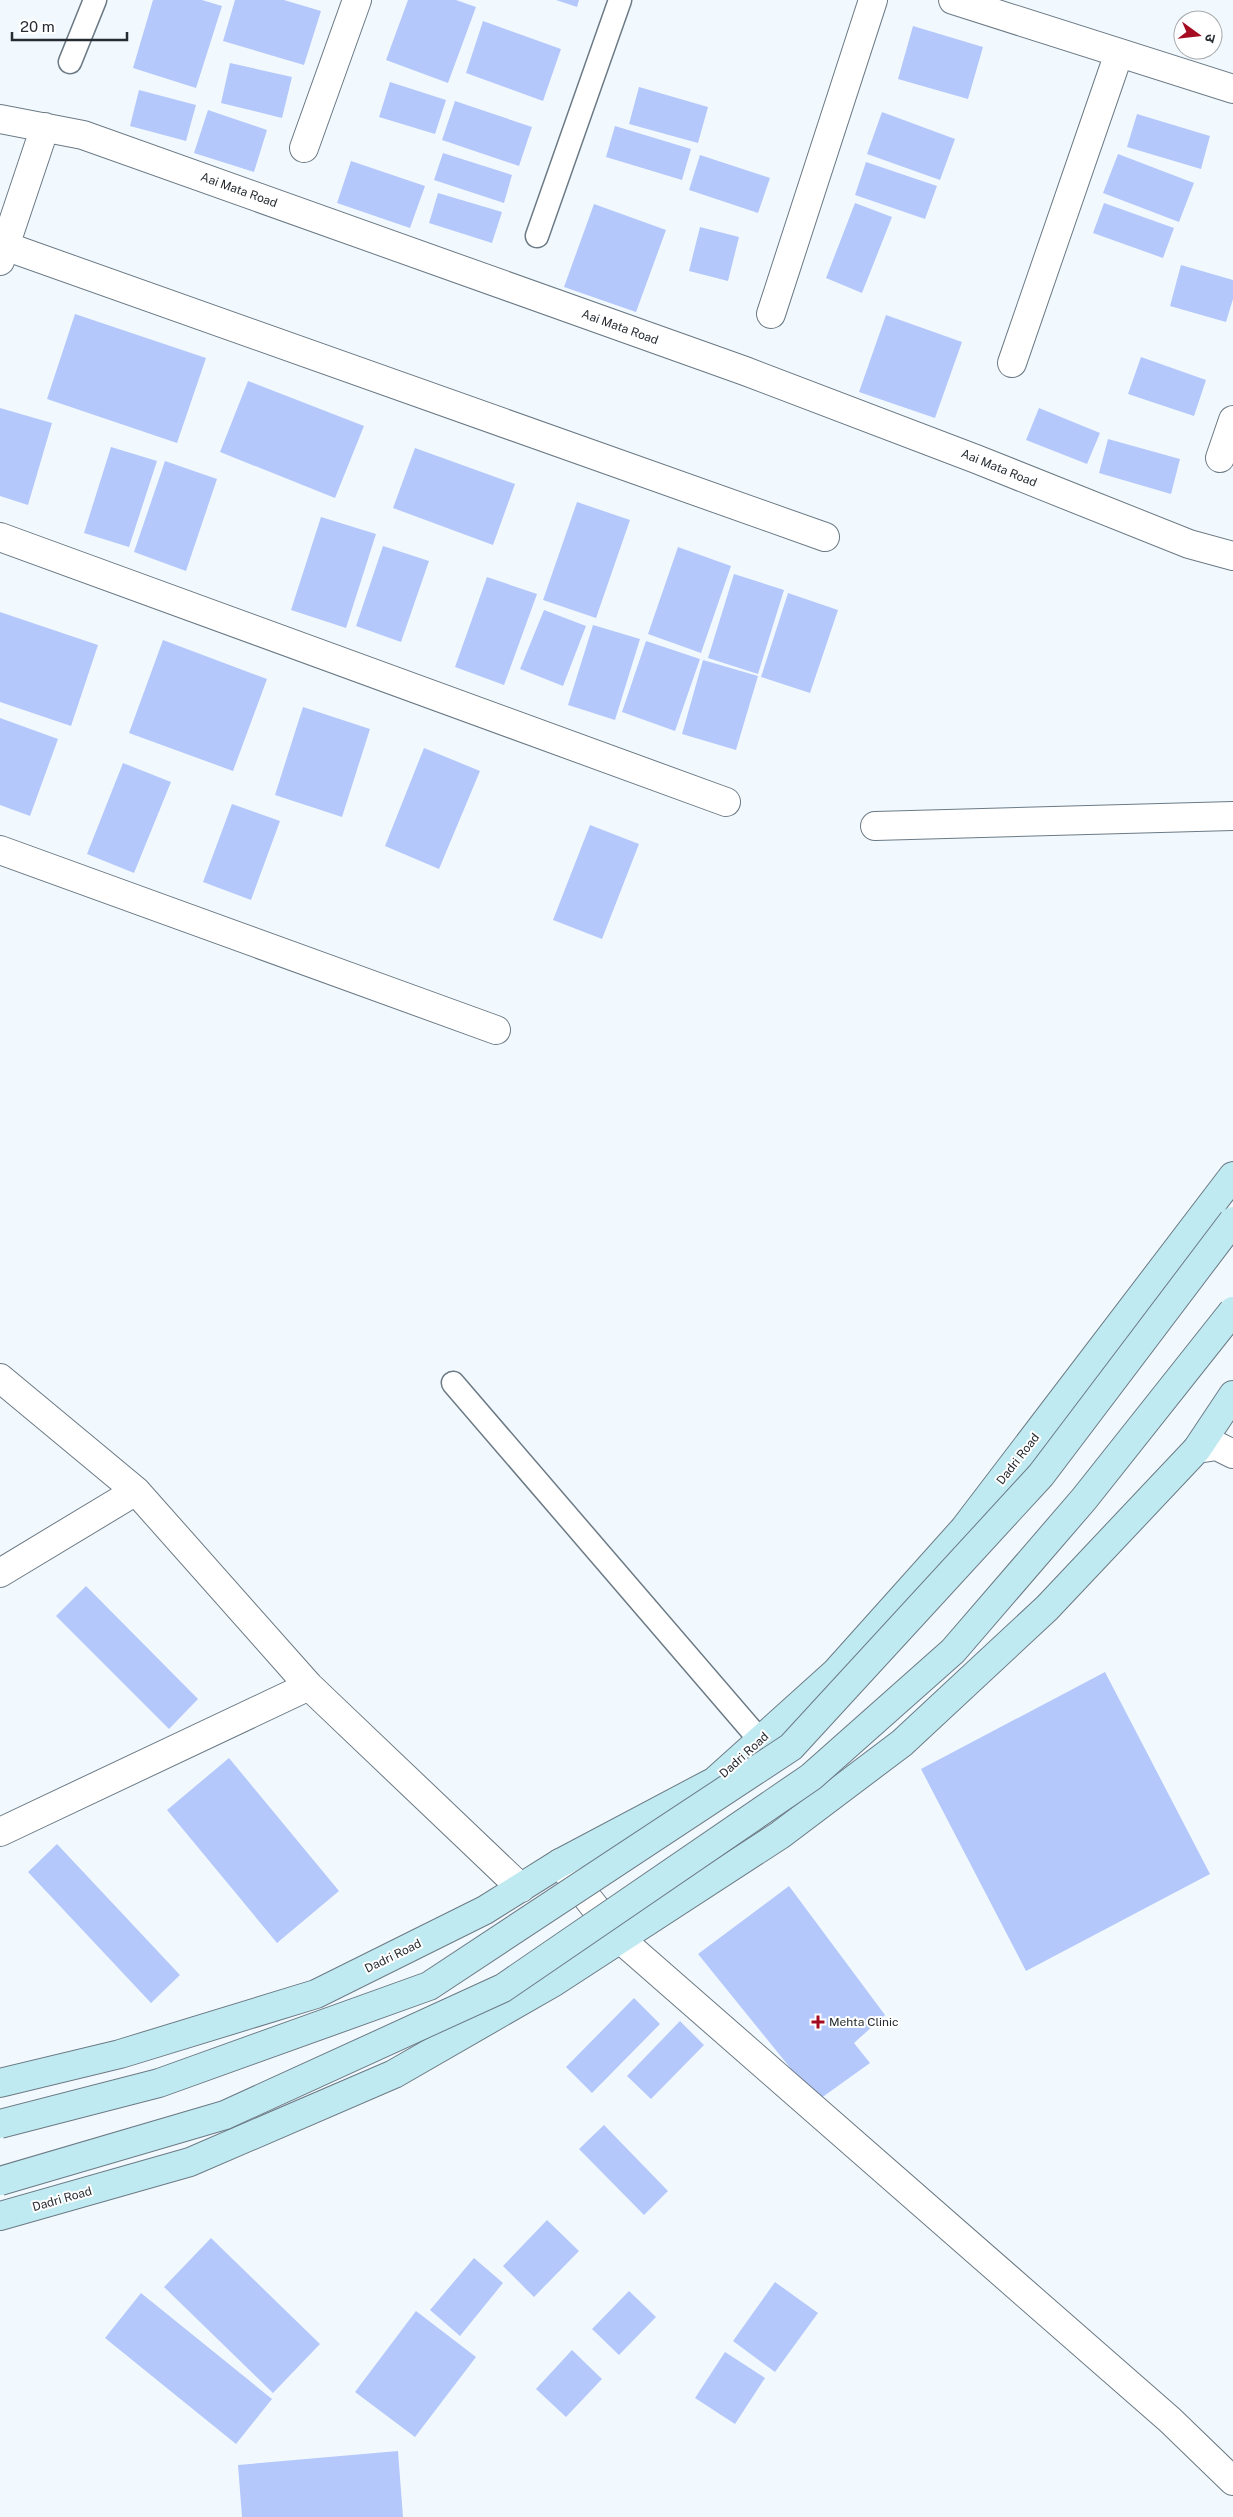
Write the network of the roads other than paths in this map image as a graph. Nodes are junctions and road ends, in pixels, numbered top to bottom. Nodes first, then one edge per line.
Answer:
1 (95, 0) edge
2 (358, 0) edge
3 (620, 0) edge
4 (873, 0) edge
5 (953, 0) edge
6 (1119, 54) junction
7 (70, 62) dead end
8 (1233, 89) edge
9 (0, 119) edge
10 (45, 127) junction
11 (304, 148) dead end
12 (537, 236) dead end
13 (2, 254) edge
14 (771, 314) dead end
15 (1012, 363) dead end
16 (1233, 420) edge
17 (1220, 458) dead end
18 (0, 537) edge
19 (826, 537) dead end
20 (1233, 556) edge
21 (726, 802) dead end
22 (1233, 816) edge
23 (875, 826) dead end
24 (0, 850) edge
25 (496, 1030) dead end
26 (1233, 1176) edge
27 (1233, 1221) edge
28 (1233, 1311) edge
29 (0, 1378) edge
30 (453, 1383) dead end
31 (1233, 1395) edge
32 (1197, 1449) junction
33 (1233, 1454) edge
34 (136, 1490) junction
35 (0, 1573) edge
36 (309, 1686) junction
37 (760, 1740) junction
38 (0, 1832) edge
39 (560, 1863) junction
40 (521, 1888) junction
41 (619, 1938) junction
42 (0, 2083) edge
43 (0, 2124) edge
44 (0, 2181) edge
45 (0, 2216) edge
46 (1233, 2480) edge

1 - 7 lane
2 - 11 street
3 - 12 lane
4 - 14 street
5 - 6 street
6 - 8 street
6 - 15 street
9 - 10 street, Aai Mata Road
10 - 13 street
10 - 20 street, Aai Mata Road
13 - 19 street
16 - 17 street
18 - 21 street
22 - 23 street
24 - 25 street
26 - 37 main road, Dadri Road
27 - 43 main road, bridge
28 - 44 main road, bridge
29 - 34 street
30 - 37 lane
31 - 32 main road, Dadri Road
32 - 33 street
32 - 41 main road, Dadri Road
34 - 35 street
34 - 36 street
36 - 38 street
36 - 40 street
37 - 39 main road, Dadri Road
39 - 40 main road, Dadri Road
39 - 41 street
40 - 42 main road, Dadri Road
41 - 45 main road, Dadri Road
41 - 46 street

